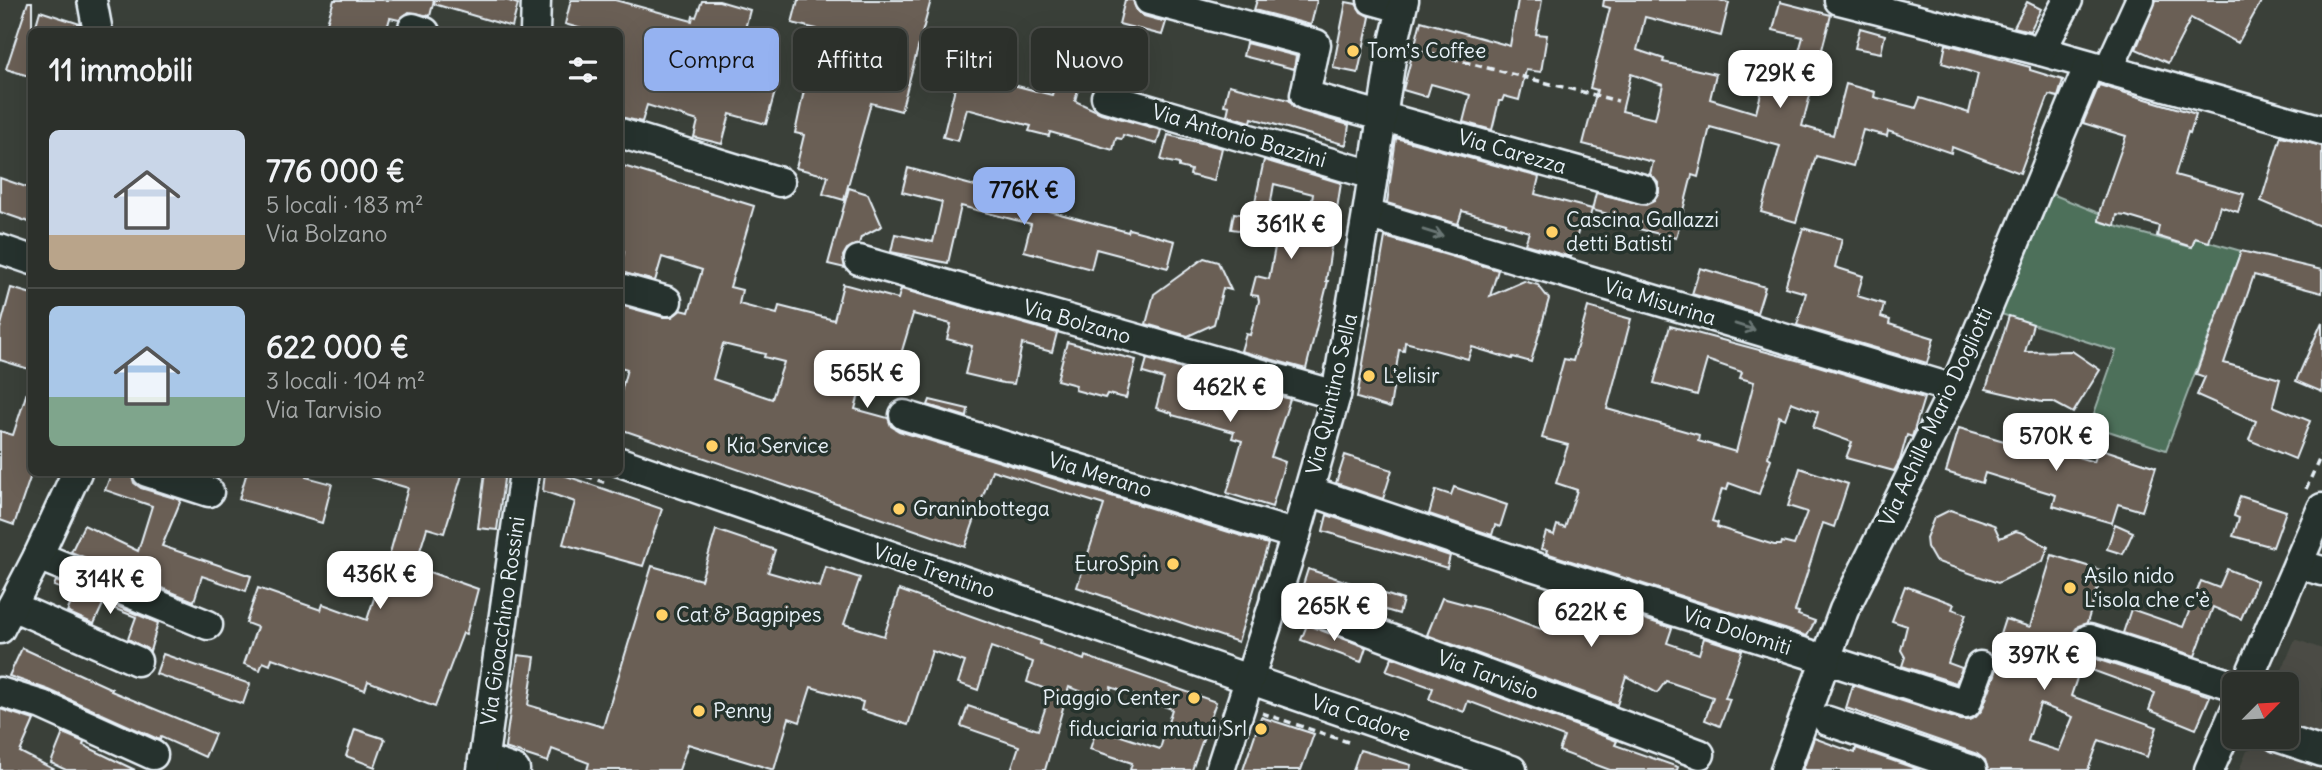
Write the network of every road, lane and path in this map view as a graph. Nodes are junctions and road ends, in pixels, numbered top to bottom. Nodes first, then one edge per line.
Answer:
1 (92, 0) edge
2 (536, 0) edge
3 (1149, 0) edge
4 (1372, 0) edge
5 (1839, 0) edge
6 (2068, 0) edge
7 (2140, 0) edge
8 (1403, 4) edge
9 (96, 28) edge
10 (535, 28) edge
11 (1413, 49) dead end
12 (2041, 51) junction
13 (2098, 68) junction
14 (1105, 97) dead end
15 (1618, 102) dead end
16 (1381, 115) junction
17 (2322, 130) edge
18 (623, 134) edge
19 (1373, 175) junction
20 (780, 182) dead end
21 (1643, 189) dead end
22 (1367, 214) junction
23 (0, 249) edge
24 (28, 259) edge
25 (859, 260) dead end
26 (623, 289) edge
27 (667, 301) dead end
28 (1954, 389) junction
29 (1336, 395) junction
30 (904, 415) dead end
31 (623, 463) edge
32 (75, 476) edge
33 (159, 476) edge
34 (523, 476) edge
35 (1309, 491) junction
36 (209, 492) dead end
37 (2322, 508) edge
38 (1296, 535) junction
39 (38, 556) junction
40 (2310, 568) edge
41 (1275, 596) junction
42 (8, 604) edge
43 (208, 625) dead end
44 (2090, 639) dead end
45 (1825, 659) junction
46 (136, 661) dead end
47 (1980, 666) dead end
48 (2253, 672) edge
49 (1249, 679) junction
50 (2222, 682) edge
51 (0, 692) edge
52 (1828, 721) dead end
53 (2222, 742) edge
54 (2300, 745) edge
55 (2322, 752) edge
56 (1700, 754) dead end
57 (153, 755) dead end
58 (482, 764) edge
59 (515, 770) edge
60 (1220, 770) edge
61 (1512, 770) edge
62 (1785, 770) edge
63 (1972, 770) edge
64 (2209, 770) edge

1 - 9 street
2 - 10 street
3 - 16 street, Via Carezza
4 - 8 street, Via Quintino Sella
5 - 12 street
6 - 12 street
7 - 13 street, Via Achille Mario Dogliotti
8 - 16 street, Via Quintino Sella
11 - 15 path
12 - 13 street
13 - 17 street
13 - 28 street, Via Achille Mario Dogliotti
14 - 19 street, Via Antonio Bazzini
16 - 19 street, Via Quintino Sella
16 - 21 street, Via Carezza
18 - 20 street
19 - 22 street, Via Quintino Sella
22 -> 28 street, Via Misurina
22 - 29 street, Via Quintino Sella
23 - 24 street
25 - 29 street, Via Bolzano
26 - 27 street
28 - 45 street, Via Achille Mario Dogliotti
29 - 35 street, Via Quintino Sella
30 - 38 street, Via Merano
31 - 49 street, Viale Trentino
32 - 39 street
33 - 36 street
34 - 58 street, Via Gioacchino Rossini
35 - 38 street, Via Quintino Sella
35 - 45 street, Via Dolomiti
37 - 40 street
38 - 41 street, Via Quintino Sella
39 - 42 street
39 - 43 street
40 - 48 street
41 - 49 street, Via Quintino Sella
41 - 56 street, Via Tarvisio
42 - 46 street
44 - 50 street
45 - 47 street, Via Dolomiti
45 - 62 street, Via Achille Mario Dogliotti
49 - 60 street, Via Quintino Sella
49 - 61 street, Via Cadore
51 - 57 street
52 - 63 street
53 - 64 street
54 - 55 street
58 - 59 street

